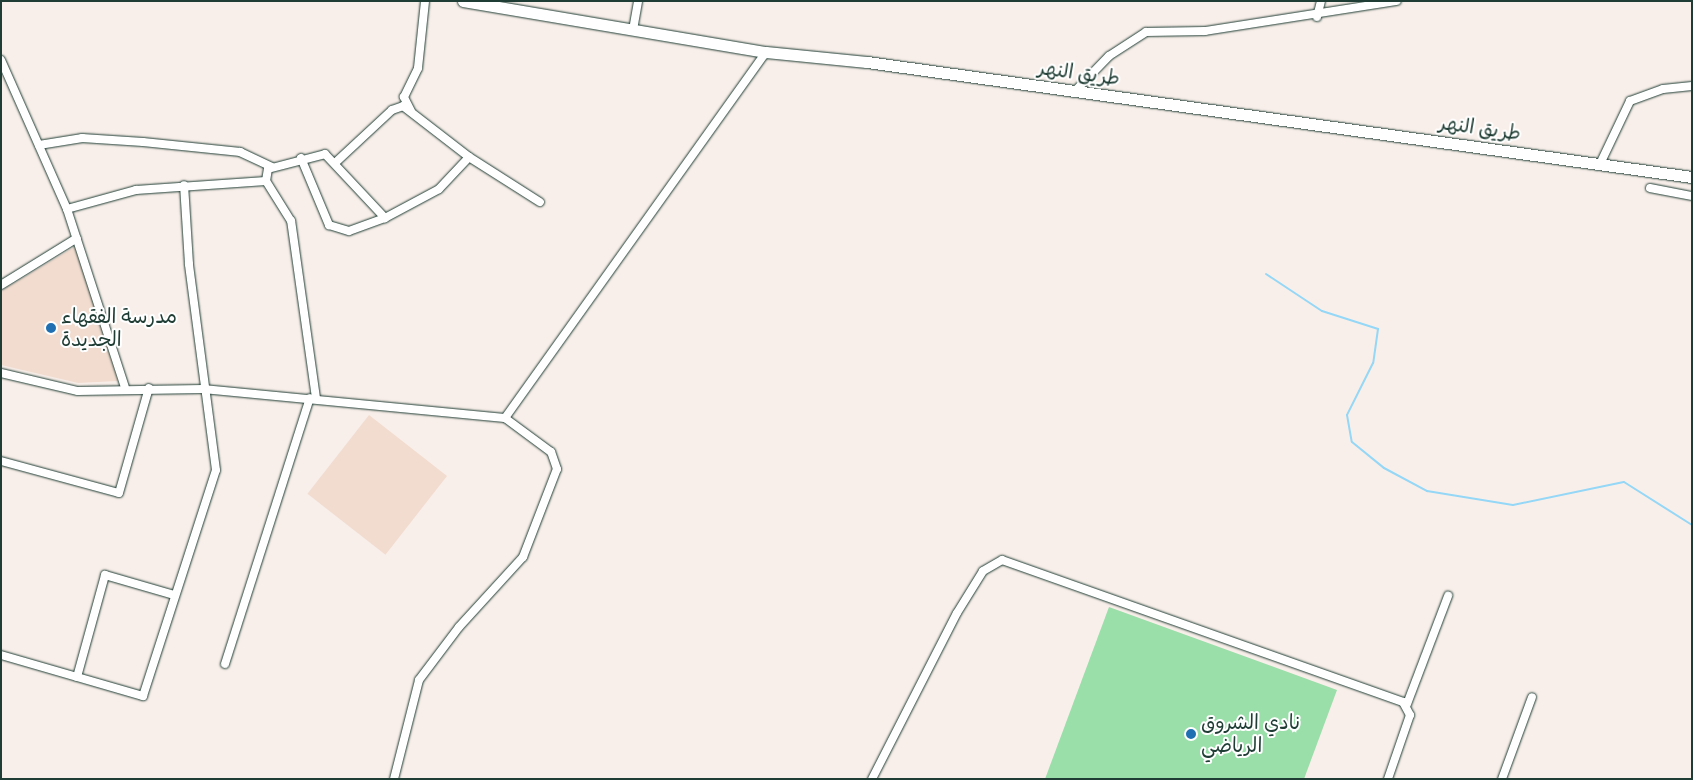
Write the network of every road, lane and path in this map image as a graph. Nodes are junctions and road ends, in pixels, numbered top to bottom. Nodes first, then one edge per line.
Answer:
1 (425, 1) edge
2 (462, 1) edge
3 (638, 1) edge
4 (1321, 1) edge
5 (1397, 1) edge
6 (1318, 16) junction
7 (633, 30) junction
8 (766, 52) junction
9 (1, 60) edge
10 (1692, 86) edge
11 (1075, 91) junction
12 (412, 112) junction
13 (39, 145) junction
14 (469, 157) junction
15 (301, 158) junction
16 (335, 163) junction
17 (1600, 164) junction
18 (272, 166) junction
19 (1692, 177) edge
20 (266, 181) junction
21 (184, 185) junction
22 (1650, 188) dead end
23 (1692, 196) edge
24 (540, 202) dead end
25 (67, 209) junction
26 (385, 218) junction
27 (77, 238) junction
28 (1, 285) edge
29 (1, 373) edge
30 (125, 387) junction
31 (149, 388) junction
32 (203, 388) junction
33 (313, 398) junction
34 (505, 418) junction
35 (1, 461) edge
36 (174, 595) junction
37 (1448, 596) dead end
38 (1, 655) edge
39 (225, 664) dead end
40 (77, 677) junction
41 (1532, 697) dead end
42 (1407, 704) junction
43 (394, 779) edge
44 (872, 779) edge
45 (1388, 779) edge
46 (1502, 779) edge

1 - 12 street
2 - 7 main road, طريق النهر
3 - 7 street
4 - 6 street
5 - 6 street
6 - 11 street
7 - 8 main road, طريق النهر
8 - 11 main road, طريق النهر
8 - 34 street
9 - 13 street
10 - 17 street
11 - 17 main road, طريق النهر
12 - 14 street
12 - 16 street
13 - 18 street
13 - 25 street
14 - 24 street
14 - 26 street
15 - 16 street
15 - 18 street
15 - 26 street
16 - 26 street
17 - 19 main road, طريق النهر
18 - 20 street
20 - 21 street
20 - 33 street
21 - 25 street
21 - 32 street
22 - 23 street
25 - 27 street
27 - 28 street
27 - 30 street
29 - 30 street
30 - 31 street
31 - 32 street
31 - 35 street
32 - 33 street
32 - 36 street
33 - 34 street
33 - 39 street
34 - 43 street
36 - 40 street
36 - 40 street
37 - 42 street
38 - 40 street
41 - 46 street
42 - 44 street
42 - 45 street

